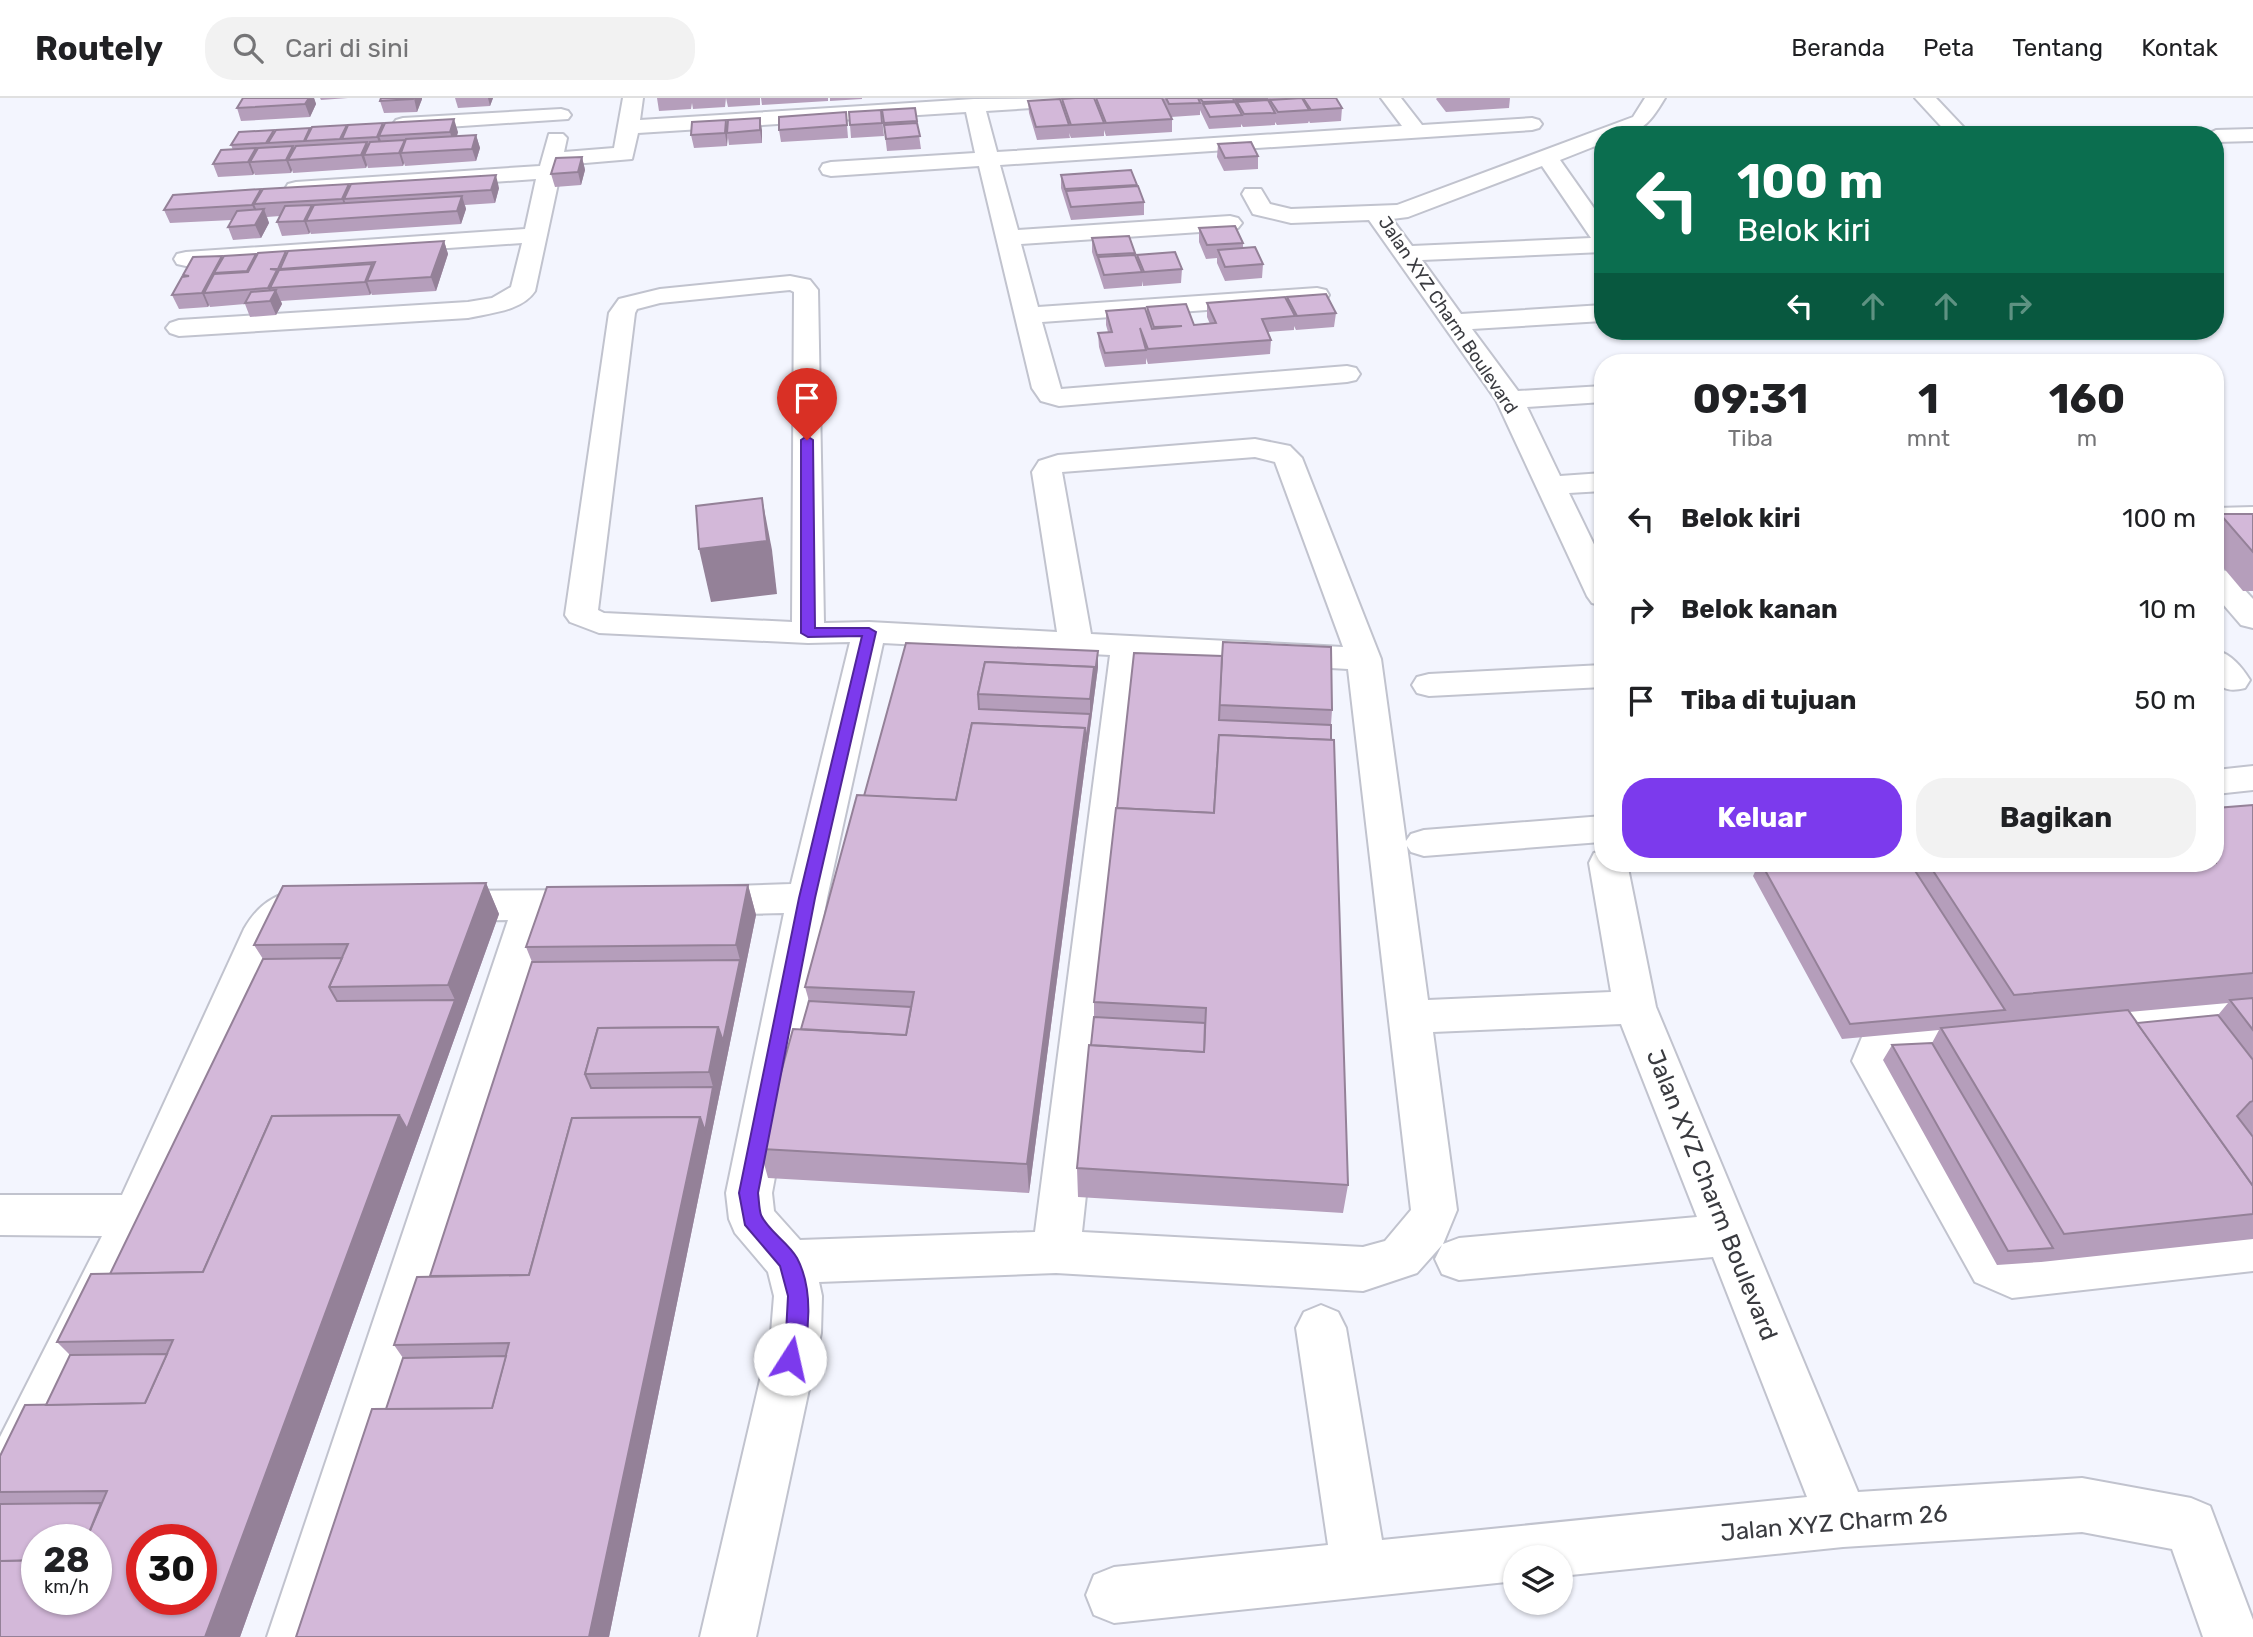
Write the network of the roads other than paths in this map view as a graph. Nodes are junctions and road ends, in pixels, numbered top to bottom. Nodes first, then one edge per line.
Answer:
1 (633, 98) edge
2 (1094, 98) edge
3 (1391, 98) edge
4 (1655, 98) edge
5 (1925, 98) edge
6 (563, 106) edge
7 (974, 106) junction
8 (1532, 124) dead end
9 (380, 125) edge
10 (1628, 126) edge
11 (1952, 126) edge
12 (630, 127) junction
13 (1416, 131) junction
14 (2224, 135) edge
15 (2253, 135) edge
16 (1594, 139) edge
17 (1594, 150) edge
18 (1555, 154) junction
19 (988, 159) junction
20 (550, 166) junction
21 (831, 169) dead end
22 (278, 190) edge
23 (1253, 194) dead end
24 (1376, 213) junction
25 (1594, 222) edge
26 (1230, 223) edge
27 (536, 235) junction
28 (1008, 238) junction
29 (1594, 245) edge
30 (1405, 254) junction
31 (186, 258) dead end
32 (1317, 295) edge
33 (1594, 314) edge
34 (1028, 315) junction
35 (1454, 322) junction
36 (179, 328) dead end
37 (1347, 374) dead end
38 (1594, 395) edge
39 (1510, 400) junction
40 (1594, 483) edge
41 (1550, 485) junction
42 (2253, 516) edge
43 (2224, 517) edge
44 (1594, 577) edge
45 (2224, 587) edge
46 (2253, 618) edge
47 (869, 632) junction
48 (808, 633) junction
49 (1076, 645) junction
50 (1128, 648) junction
51 (1364, 659) junction
52 (1594, 676) edge
53 (1429, 685) dead end
54 (2253, 778) edge
55 (2224, 781) edge
56 (1594, 838) edge
57 (1424, 843) dead end
58 (1610, 872) edge
59 (807, 898) junction
60 (533, 905) junction
61 (330, 906) edge
62 (411, 906) edge
63 (1635, 1007) junction
64 (2253, 1009) edge
65 (1430, 1016) dead end
66 (0, 1215) edge
67 (136, 1216) junction
68 (1728, 1235) junction
69 (2253, 1250) edge
70 (1056, 1252) junction
71 (1459, 1259) dead end
72 (789, 1262) junction
73 (1321, 1328) dead end
74 (0, 1493) edge
75 (1843, 1520) junction
76 (1359, 1570) junction
77 (1114, 1595) dead end
78 (295, 1637) edge
79 (728, 1637) edge
80 (2231, 1637) edge

1 - 12 street
2 - 7 street
3 - 13 street
4 - 10 street, Jalan XYZ Charm Boulevard
5 - 11 street
6 - 9 street
6 - 20 street
7 - 12 street
7 - 19 street
8 - 13 street
12 - 20 street
13 - 19 street
14 - 15 street
16 - 18 street, Jalan XYZ Charm Boulevard
17 - 18 street
18 - 24 street, Jalan XYZ Charm Boulevard
18 - 25 street
19 - 21 street
19 - 28 street
20 - 22 street
20 - 27 street
23 - 24 street
24 - 30 street, Jalan XYZ Charm Boulevard
26 - 28 street
27 - 31 street
27 - 36 street
28 - 34 street
29 - 30 street
30 - 35 street, Jalan XYZ Charm Boulevard
32 - 34 street
33 - 35 street
34 - 37 street
35 - 39 street, Jalan XYZ Charm Boulevard
38 - 39 street
39 - 41 street, Jalan XYZ Charm Boulevard
40 - 41 street
41 - 44 street, Jalan XYZ Charm Boulevard
42 - 43 street
45 - 46 street
47 - 48 street
47 - 49 street
47 - 59 street
48 - 48 street
49 - 50 street
49 - 51 street
50 - 51 street
50 - 70 street
51 - 70 street
52 - 53 street
54 - 55 street
56 - 57 street
58 - 63 street, Jalan XYZ Charm Boulevard
59 - 60 street
59 - 72 street
60 - 62 street
60 - 78 street
61 - 67 street
63 - 65 street
63 - 68 street, Jalan XYZ Charm Boulevard
64 - 69 street
66 - 67 street
67 - 74 street
68 - 71 street
68 - 75 street, Jalan XYZ Charm Boulevard
70 - 72 street
72 - 79 street
73 - 76 street
75 - 76 street, Jalan XYZ Charm 26
75 - 80 street, Jalan XYZ Charm 26
76 - 77 street, Jalan XYZ Charm 26

